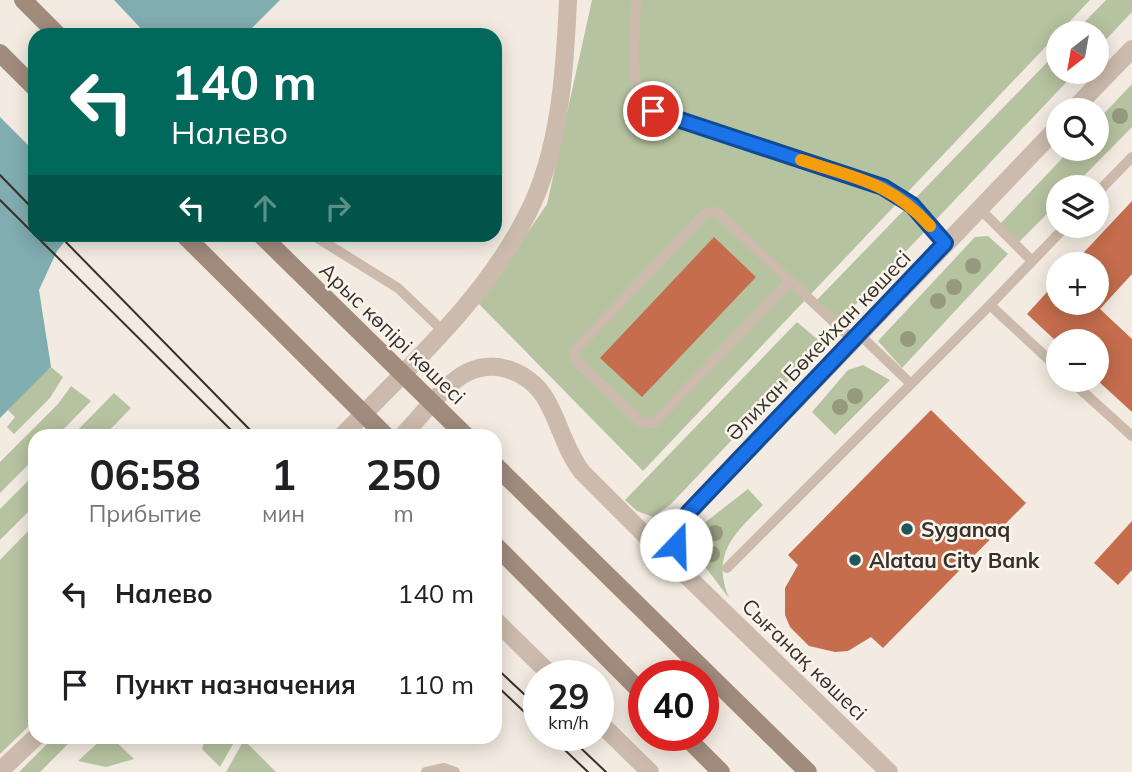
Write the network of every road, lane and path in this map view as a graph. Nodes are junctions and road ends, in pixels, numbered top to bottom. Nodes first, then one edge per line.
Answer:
1 (23, 0) edge
2 (568, 0) edge
3 (636, 0) edge
4 (51, 28) edge
5 (1132, 49) edge
6 (0, 53) edge
7 (28, 81) edge
8 (1085, 98) edge
9 (1046, 138) edge
10 (1132, 157) edge
11 (1109, 181) edge
12 (979, 208) junction
13 (1054, 238) edge
14 (191, 242) edge
15 (268, 242) edge
16 (324, 242) edge
17 (945, 243) junction
18 (1032, 261) junction
19 (789, 282) junction
20 (990, 305) junction
21 (443, 331) junction
22 (856, 337) junction
23 (1046, 357) edge
24 (910, 383) junction
25 (1083, 392) edge
26 (349, 429) edge
27 (379, 429) edge
28 (409, 429) edge
29 (459, 429) edge
30 (1132, 436) edge
31 (502, 472) edge
32 (502, 552) edge
33 (727, 568) dead end
34 (689, 578) junction
35 (502, 627) edge
36 (536, 660) edge
37 (628, 679) edge
38 (614, 737) edge
39 (29, 744) edge
40 (700, 751) edge
41 (0, 771) edge
42 (426, 772) edge
43 (455, 772) edge
44 (650, 772) edge
45 (721, 772) edge
46 (808, 772) edge
47 (889, 772) edge

1 - 4 main road
2 - 21 street
3 - 17 lane
5 - 8 street
6 - 7 main road
9 - 12 street, Әлихан Бөкейхан көшесі
10 - 11 lane
12 - 17 street, Әлихан Бөкейхан көшесі
12 - 18 lane
13 - 18 lane
14 - 27 main road, bridge
15 - 29 main road, Арыс көпірі көшесі, bridge
16 - 21 lane
17 - 22 street, Әлихан Бөкейхан көшесі
18 - 20 lane
19 - 19 lane
19 - 22 lane
20 - 23 lane
20 - 24 lane
21 - 26 street
22 - 24 lane
22 - 34 street, Әлихан Бөкейхан көшесі
24 - 33 lane
25 - 30 lane
28 - 34 street, Сығанақ көшесі
31 - 46 main road
32 - 37 main road
34 - 47 street, Сығанақ көшесі
35 - 36 street
38 - 44 street
39 - 41 street
40 - 45 main road
42 - 43 lane

